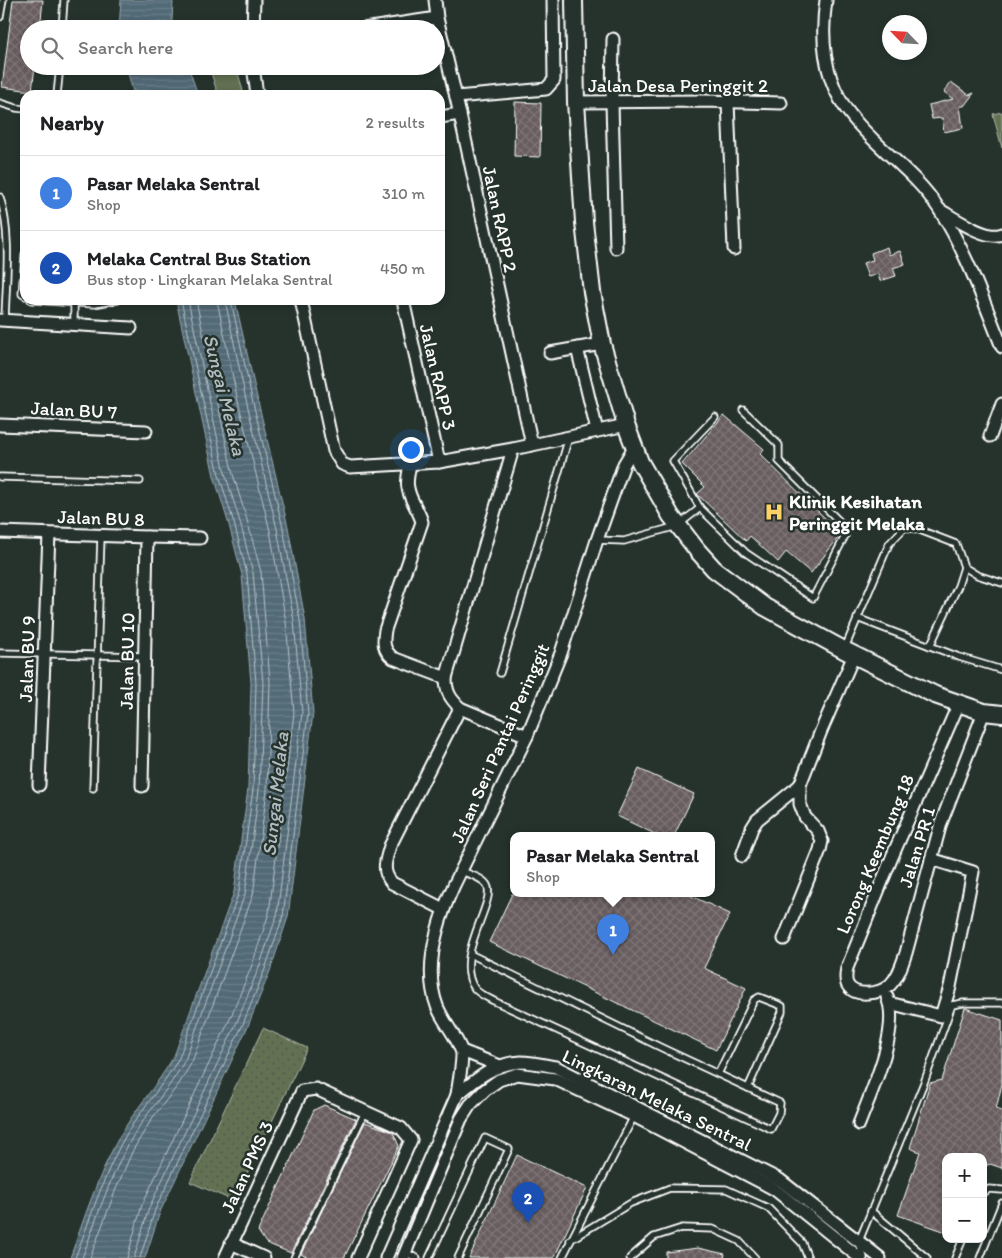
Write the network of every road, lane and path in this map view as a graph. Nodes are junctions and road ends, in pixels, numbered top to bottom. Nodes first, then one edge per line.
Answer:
1 (3, 0) edge
2 (64, 0) edge
3 (254, 0) edge
4 (435, 0) edge
5 (553, 0) edge
6 (574, 0) edge
7 (826, 0) edge
8 (0, 17) edge
9 (437, 18) joint
10 (63, 20) edge
11 (253, 20) edge
12 (424, 20) edge
13 (613, 39) dead end
14 (445, 51) edge
15 (59, 75) edge
16 (254, 75) edge
17 (58, 90) edge
18 (256, 90) edge
19 (456, 97) junction
20 (576, 102) junction
21 (728, 102) junction
22 (781, 102) dead end
23 (0, 103) edge
24 (612, 103) junction
25 (20, 108) edge
26 (460, 114) junction
27 (445, 116) edge
28 (0, 197) edge
29 (939, 209) junction
30 (1002, 234) edge
31 (616, 248) dead end
32 (734, 249) dead end
33 (74, 305) edge
34 (302, 305) edge
35 (404, 305) edge
36 (2, 320) edge
37 (74, 324) junction
38 (131, 328) dead end
39 (602, 344) junction
40 (1002, 347) edge
41 (577, 348) junction
42 (550, 353) dead end
43 (1002, 404) edge
44 (743, 410) dead end
45 (715, 417) dead end
46 (0, 424) edge
47 (626, 425) junction
48 (146, 431) dead end
49 (597, 431) junction
50 (990, 436) dead end
51 (568, 437) junction
52 (532, 445) junction
53 (513, 449) junction
54 (636, 451) junction
55 (439, 462) junction
56 (410, 464) junction
57 (0, 477) edge
58 (140, 481) dead end
59 (700, 508) junction
60 (677, 526) junction
61 (0, 532) edge
62 (49, 534) junction
63 (102, 536) junction
64 (147, 537) junction
65 (200, 538) dead end
66 (597, 540) junction
67 (964, 567) junction
68 (1002, 583) edge
69 (857, 618) junction
70 (930, 646) junction
71 (849, 652) junction
72 (0, 653) edge
73 (44, 654) junction
74 (98, 655) junction
75 (145, 656) junction
76 (1002, 670) edge
77 (500, 673) dead end
78 (446, 678) junction
79 (959, 703) junction
80 (460, 708) junction
81 (984, 712) junction
82 (1002, 714) edge
83 (527, 736) junction
84 (39, 785) dead end
85 (800, 785) junction
86 (142, 786) dead end
87 (93, 788) dead end
88 (742, 856) dead end
89 (931, 859) junction
90 (461, 871) junction
91 (443, 909) junction
92 (784, 939) dead end
93 (470, 954) junction
94 (884, 990) junction
95 (889, 1003) junction
96 (1002, 1003) edge
97 (462, 1051) junction
98 (500, 1066) junction
99 (718, 1074) junction
100 (748, 1088) junction
101 (457, 1095) junction
102 (365, 1112) junction
103 (634, 1116) junction
104 (859, 1124) dead end
105 (987, 1190) edge
106 (1002, 1190) edge
107 (1002, 1203) edge
108 (871, 1211) junction
109 (570, 1240) junction
110 (858, 1241) junction
111 (231, 1243) junction
112 (961, 1243) edge
113 (404, 1255) edge
114 (225, 1258) edge
115 (264, 1258) edge
116 (294, 1258) edge
117 (358, 1258) edge
118 (386, 1258) edge
119 (417, 1258) edge
120 (429, 1258) edge
121 (458, 1258) edge
122 (562, 1258) edge
123 (630, 1258) edge
124 (755, 1258) edge
125 (808, 1258) edge
126 (862, 1258) edge
127 (880, 1258) edge
128 (927, 1258) edge
129 (955, 1258) edge
130 (980, 1258) edge

1 - 8 lane
2 - 10 lane
3 - 11 street
4 - 9 street, Jalan RAPP 2
5 - 19 street
6 - 20 street
7 - 29 street
9 - 12 street
13 - 24 street
14 - 19 street, Jalan RAPP 2
15 - 17 lane
16 - 18 street
19 - 26 street, Jalan RAPP 2
20 - 24 street, Jalan Desa Peringgit 2
20 - 39 street
21 - 22 street, Jalan Desa Peringgit 2
21 - 24 street, Jalan Desa Peringgit 2
21 - 32 street
23 - 25 lane
24 - 31 street
26 - 27 street
26 - 52 street, Jalan RAPP 2
28 - 36 lane
29 - 30 street
29 - 40 street
33 - 37 lane
34 - 56 street
35 - 55 street, Jalan RAPP 3
36 - 37 street
37 - 38 street
39 - 41 street
39 - 47 street
41 - 42 street
41 - 49 street
43 - 50 street
44 - 59 lane
45 - 59 lane
46 - 48 street, Jalan BU 7
47 - 49 street
47 - 54 street
49 - 51 street
51 - 52 street
51 - 77 lane
52 - 53 street
53 - 55 street
53 - 78 street
54 - 60 street
54 - 66 street, Jalan Seri Pantai Peringgit
55 - 56 street
56 - 78 street
57 - 58 lane
59 - 60 lane
60 - 66 lane
60 - 71 street
61 - 62 street, Jalan BU 8
62 - 63 street, Jalan BU 8
62 - 73 street, Jalan BU 9
63 - 64 street, Jalan BU 8
63 - 74 lane
64 - 65 street, Jalan BU 8
64 - 75 street, Jalan BU 10
66 - 83 street, Jalan Seri Pantai Peringgit
67 - 68 lane
67 - 69 lane
67 - 70 lane
69 - 70 lane
69 - 71 lane
70 - 76 lane
71 - 79 street
71 - 85 street
72 - 73 lane
73 - 74 lane
73 - 84 street, Jalan BU 9
74 - 75 lane
74 - 87 lane
75 - 86 street, Jalan BU 10
78 - 80 street
79 - 81 street
79 - 94 street, Lorong Keembung 18
80 - 83 street
80 - 91 street
81 - 82 street
81 - 89 street, Jalan PR 1
83 - 90 street, Jalan Seri Pantai Peringgit
85 - 88 street
85 - 92 street
89 - 94 street, Jalan PR 1
89 - 95 street
90 - 91 street, Jalan Seri Pantai Peringgit
90 - 93 lane
91 - 97 street, Jalan Seri Pantai Peringgit
93 - 99 lane
93 - 100 lane
94 - 95 street
95 - 104 street
96 - 108 lane
97 - 98 street
97 - 101 street
98 - 101 street, Lingkaran Melaka Sentral
98 - 110 street, Lingkaran Melaka Sentral
99 - 100 lane
99 - 100 lane
101 - 118 street, Lingkaran Melaka Sentral
102 - 111 street, Jalan PMS 3
102 - 116 lane
102 - 117 street
103 - 109 lane
103 - 113 street, Lingkaran Melaka Sentral
103 - 126 street, Lingkaran Melaka Sentral
105 - 106 lane
107 - 130 lane
108 - 110 lane
108 - 128 lane
109 - 122 lane
109 - 125 lane
110 - 126 lane
110 - 127 street, Lingkaran Melaka Sentral
111 - 114 street, Jalan PMS 3
111 - 115 street
112 - 129 lane
113 - 119 lane
120 - 121 lane
123 - 124 lane

